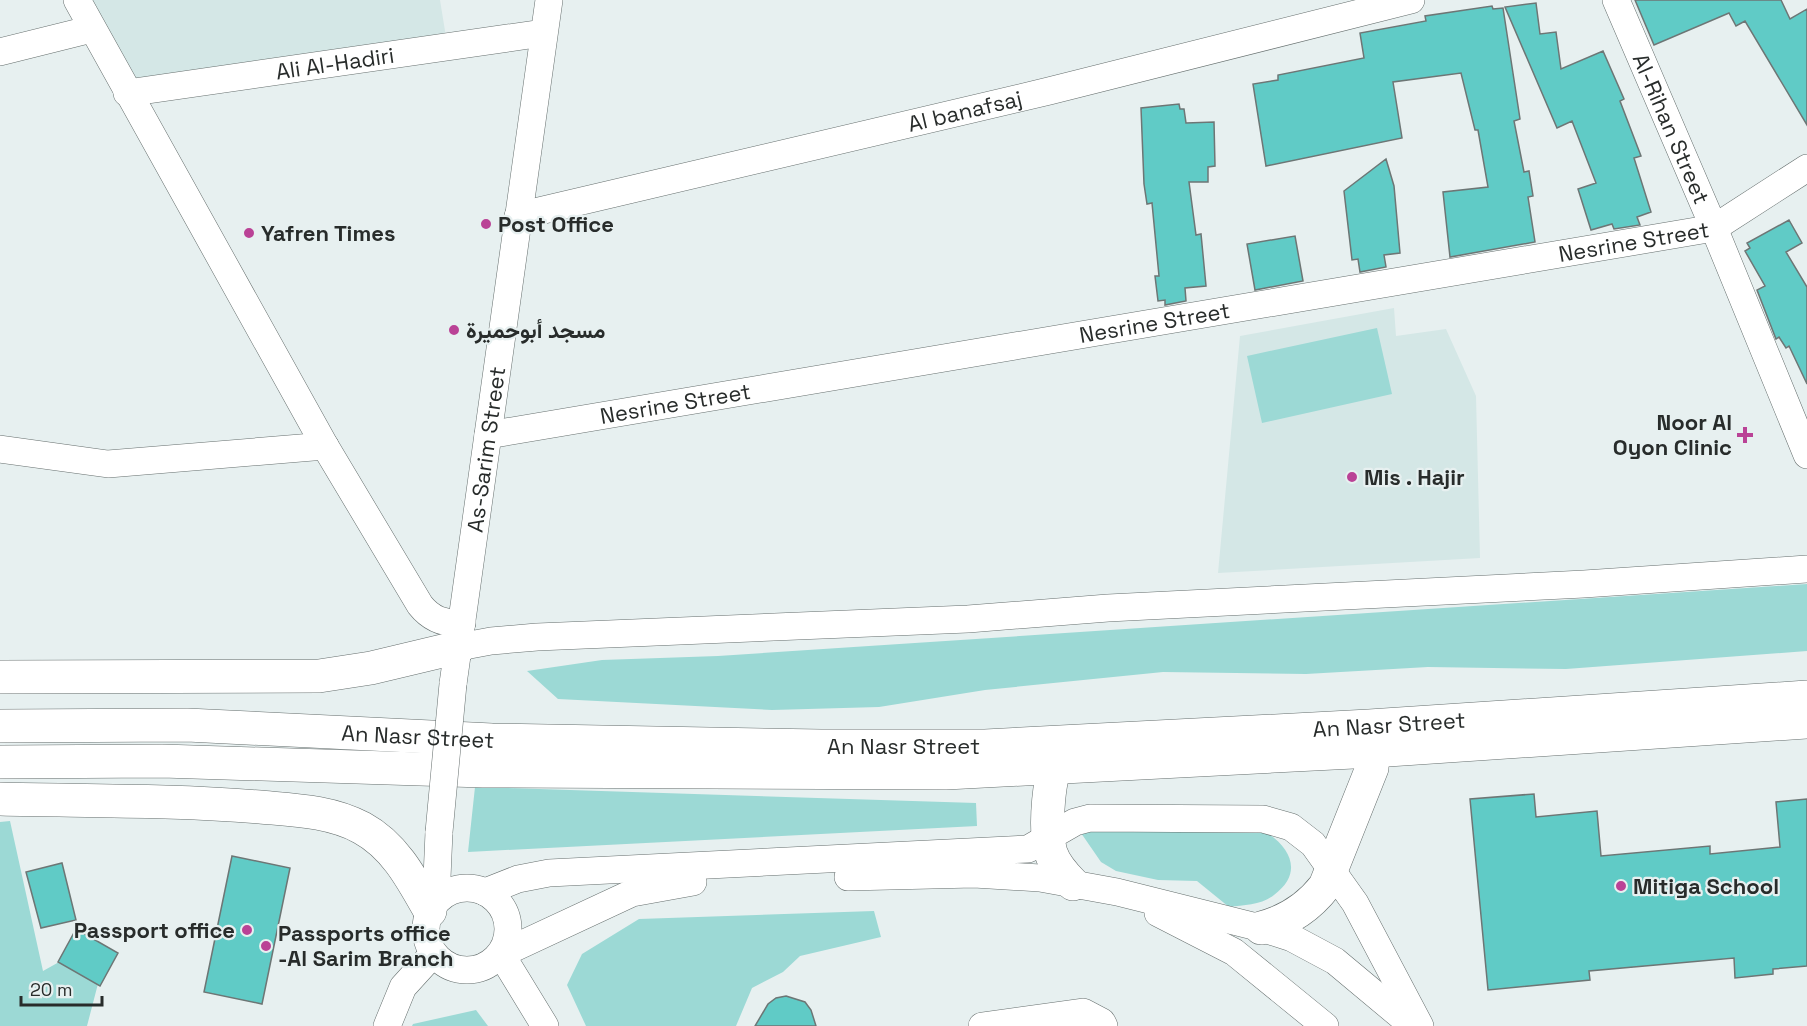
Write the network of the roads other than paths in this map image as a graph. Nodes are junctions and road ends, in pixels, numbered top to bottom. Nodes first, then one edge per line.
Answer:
1 (77, 0) edge
2 (549, 0) edge
3 (1411, 0) edge
4 (1616, 0) edge
5 (92, 28) junction
6 (543, 33) junction
7 (0, 52) edge
8 (127, 93) junction
9 (1807, 168) edge
10 (518, 216) junction
11 (1714, 228) junction
12 (488, 435) junction
13 (325, 446) junction
14 (0, 449) edge
15 (1807, 455) edge
16 (1807, 569) edge
17 (460, 635) junction
18 (0, 677) edge
19 (1807, 697) edge
20 (1807, 722) edge
21 (0, 726) edge
22 (1371, 739) junction
23 (1060, 756) junction
24 (0, 762) edge
25 (0, 799) edge
26 (439, 832) junction
27 (1049, 839) junction
28 (1333, 872) junction
29 (1073, 884) junction
30 (476, 890) junction
31 (1117, 892) junction
32 (433, 906) junction
33 (1261, 928) junction
34 (433, 954) junction
35 (501, 954) junction
36 (387, 1026) edge
37 (545, 1026) edge
38 (982, 1026) edge
39 (1104, 1026) edge
40 (1325, 1026) edge
41 (1413, 1026) edge
42 (1419, 1026) edge

1 - 5 street
2 - 6 street, As-Sarim Street
3 - 10 street, Al banafsaj
4 - 11 street, Al-Rihan Street
5 - 7 street
5 - 8 street
6 - 8 street, Ali Al-Hadiri
6 - 10 street, As-Sarim Street
8 - 13 street
9 - 11 street, Nesrine Street
10 - 12 street, As-Sarim Street
11 - 12 street, Nesrine Street
11 - 15 street, Al-Rihan Street
12 - 17 street, As-Sarim Street
13 - 14 street
13 - 17 street
16 - 17 street
17 - 18 highway
17 - 26 street, As-Sarim Street, bridge
19 - 22 highway, An Nasr Street
20 - 22 highway, An Nasr Street
21 - 23 highway, An Nasr Street
22 - 23 highway, An Nasr Street
22 - 28 highway
23 - 24 highway, An Nasr Street
23 - 27 highway
25 - 32 highway
26 - 30 street
26 - 32 street, As-Sarim Street
27 - 28 street
27 - 29 highway
27 - 30 street
28 - 33 highway
28 - 42 street
29 - 31 street
29 - 35 street
30 - 32 street
30 - 35 street
31 - 33 street
31 - 40 street
32 - 34 street
33 - 41 street
34 - 35 street
34 - 36 street
35 - 37 street
38 - 39 street

